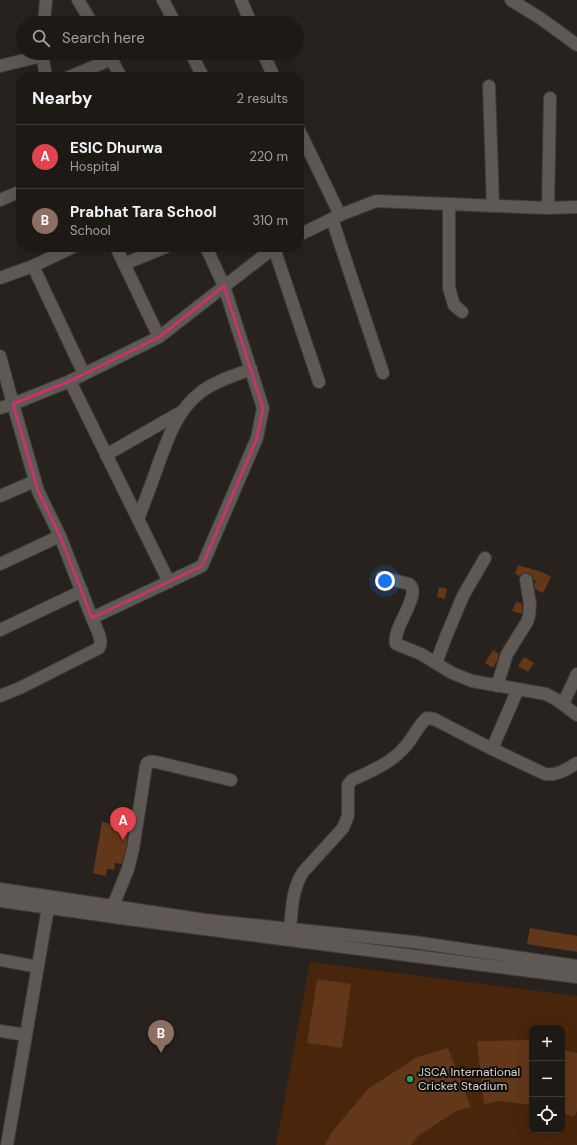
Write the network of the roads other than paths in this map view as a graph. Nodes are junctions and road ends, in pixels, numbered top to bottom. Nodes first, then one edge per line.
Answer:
1 (46, 0) edge
2 (78, 0) edge
3 (163, 0) edge
4 (241, 0) edge
5 (510, 0) edge
6 (45, 16) edge
7 (88, 16) edge
8 (171, 16) edge
9 (248, 16) edge
10 (577, 44) edge
11 (21, 60) edge
12 (43, 60) edge
13 (102, 60) edge
14 (112, 60) edge
15 (194, 60) edge
16 (266, 60) edge
17 (0, 66) edge
18 (45, 72) edge
19 (79, 72) edge
20 (118, 72) edge
21 (200, 72) edge
22 (272, 72) edge
23 (489, 86) dead end
24 (550, 98) dead end
25 (304, 142) edge
26 (16, 193) edge
27 (0, 200) edge
28 (449, 204) junction
29 (493, 206) junction
30 (577, 207) edge
31 (548, 208) junction
32 (336, 217) junction
33 (304, 232) edge
34 (62, 252) edge
35 (118, 252) edge
36 (154, 252) edge
37 (208, 252) edge
38 (270, 252) edge
39 (276, 252) edge
40 (124, 264) junction
41 (32, 266) junction
42 (0, 278) edge
43 (224, 286) junction
44 (462, 312) dead end
45 (159, 337) junction
46 (0, 356) edge
47 (251, 369) junction
48 (383, 373) dead end
49 (84, 374) junction
50 (70, 381) junction
51 (319, 382) dead end
52 (13, 404) junction
53 (0, 408) edge
54 (182, 412) junction
55 (106, 455) junction
56 (35, 481) junction
57 (0, 496) edge
58 (138, 519) junction
59 (60, 536) junction
60 (485, 558) dead end
61 (0, 564) edge
62 (382, 577) dead end
63 (526, 580) dead end
64 (169, 582) junction
65 (82, 591) junction
66 (92, 618) junction
67 (0, 630) edge
68 (436, 663) junction
69 (577, 674) edge
70 (497, 686) junction
71 (518, 689) junction
72 (0, 696) edge
73 (563, 704) junction
74 (577, 715) edge
75 (492, 749) junction
76 (577, 763) edge
77 (231, 780) dead end
78 (0, 889) edge
79 (50, 896) junction
80 (0, 901) edge
81 (113, 906) junction
82 (48, 909) junction
83 (290, 929) junction
84 (0, 960) edge
85 (577, 966) edge
86 (38, 967) junction
87 (577, 977) edge
88 (0, 1031) edge
89 (26, 1035) junction
90 (7, 1145) edge

1 - 6 street
2 - 7 street
3 - 8 street
4 - 9 street
5 - 10 street
11 - 17 street
12 - 18 street
13 - 19 street
14 - 20 street
15 - 21 street
16 - 22 street
23 - 29 street
24 - 31 street
25 - 32 street
26 - 27 street
28 - 29 street
28 - 32 street
28 - 44 street
29 - 31 street
30 - 31 street
32 - 33 street
32 - 48 street
34 - 41 street
35 - 40 street
36 - 40 street
37 - 43 street
38 - 43 street
39 - 51 street
40 - 45 street
41 - 42 street
41 - 49 street
43 - 45 street
43 - 47 street
45 - 49 street
46 - 52 street
47 - 54 street
47 - 64 street
49 - 50 street
50 - 52 street
50 - 55 street
52 - 53 street
52 - 56 street
54 - 55 street
54 - 58 street
55 - 58 street
56 - 57 street
56 - 59 street
58 - 64 street
59 - 61 street
59 - 65 street
60 - 68 street
62 - 68 street
63 - 70 street
64 - 66 street
65 - 66 street
65 - 67 street
66 - 72 street
68 - 70 street
69 - 73 street
70 - 71 street
71 - 73 street
71 - 75 street
73 - 74 street
75 - 76 street
75 - 83 street
77 - 81 street
78 - 79 street
79 - 81 street
79 - 82 street
80 - 82 street
81 - 83 street
82 - 86 street
82 - 87 street
83 - 85 street
84 - 86 street
86 - 89 street
88 - 89 street
89 - 90 street

